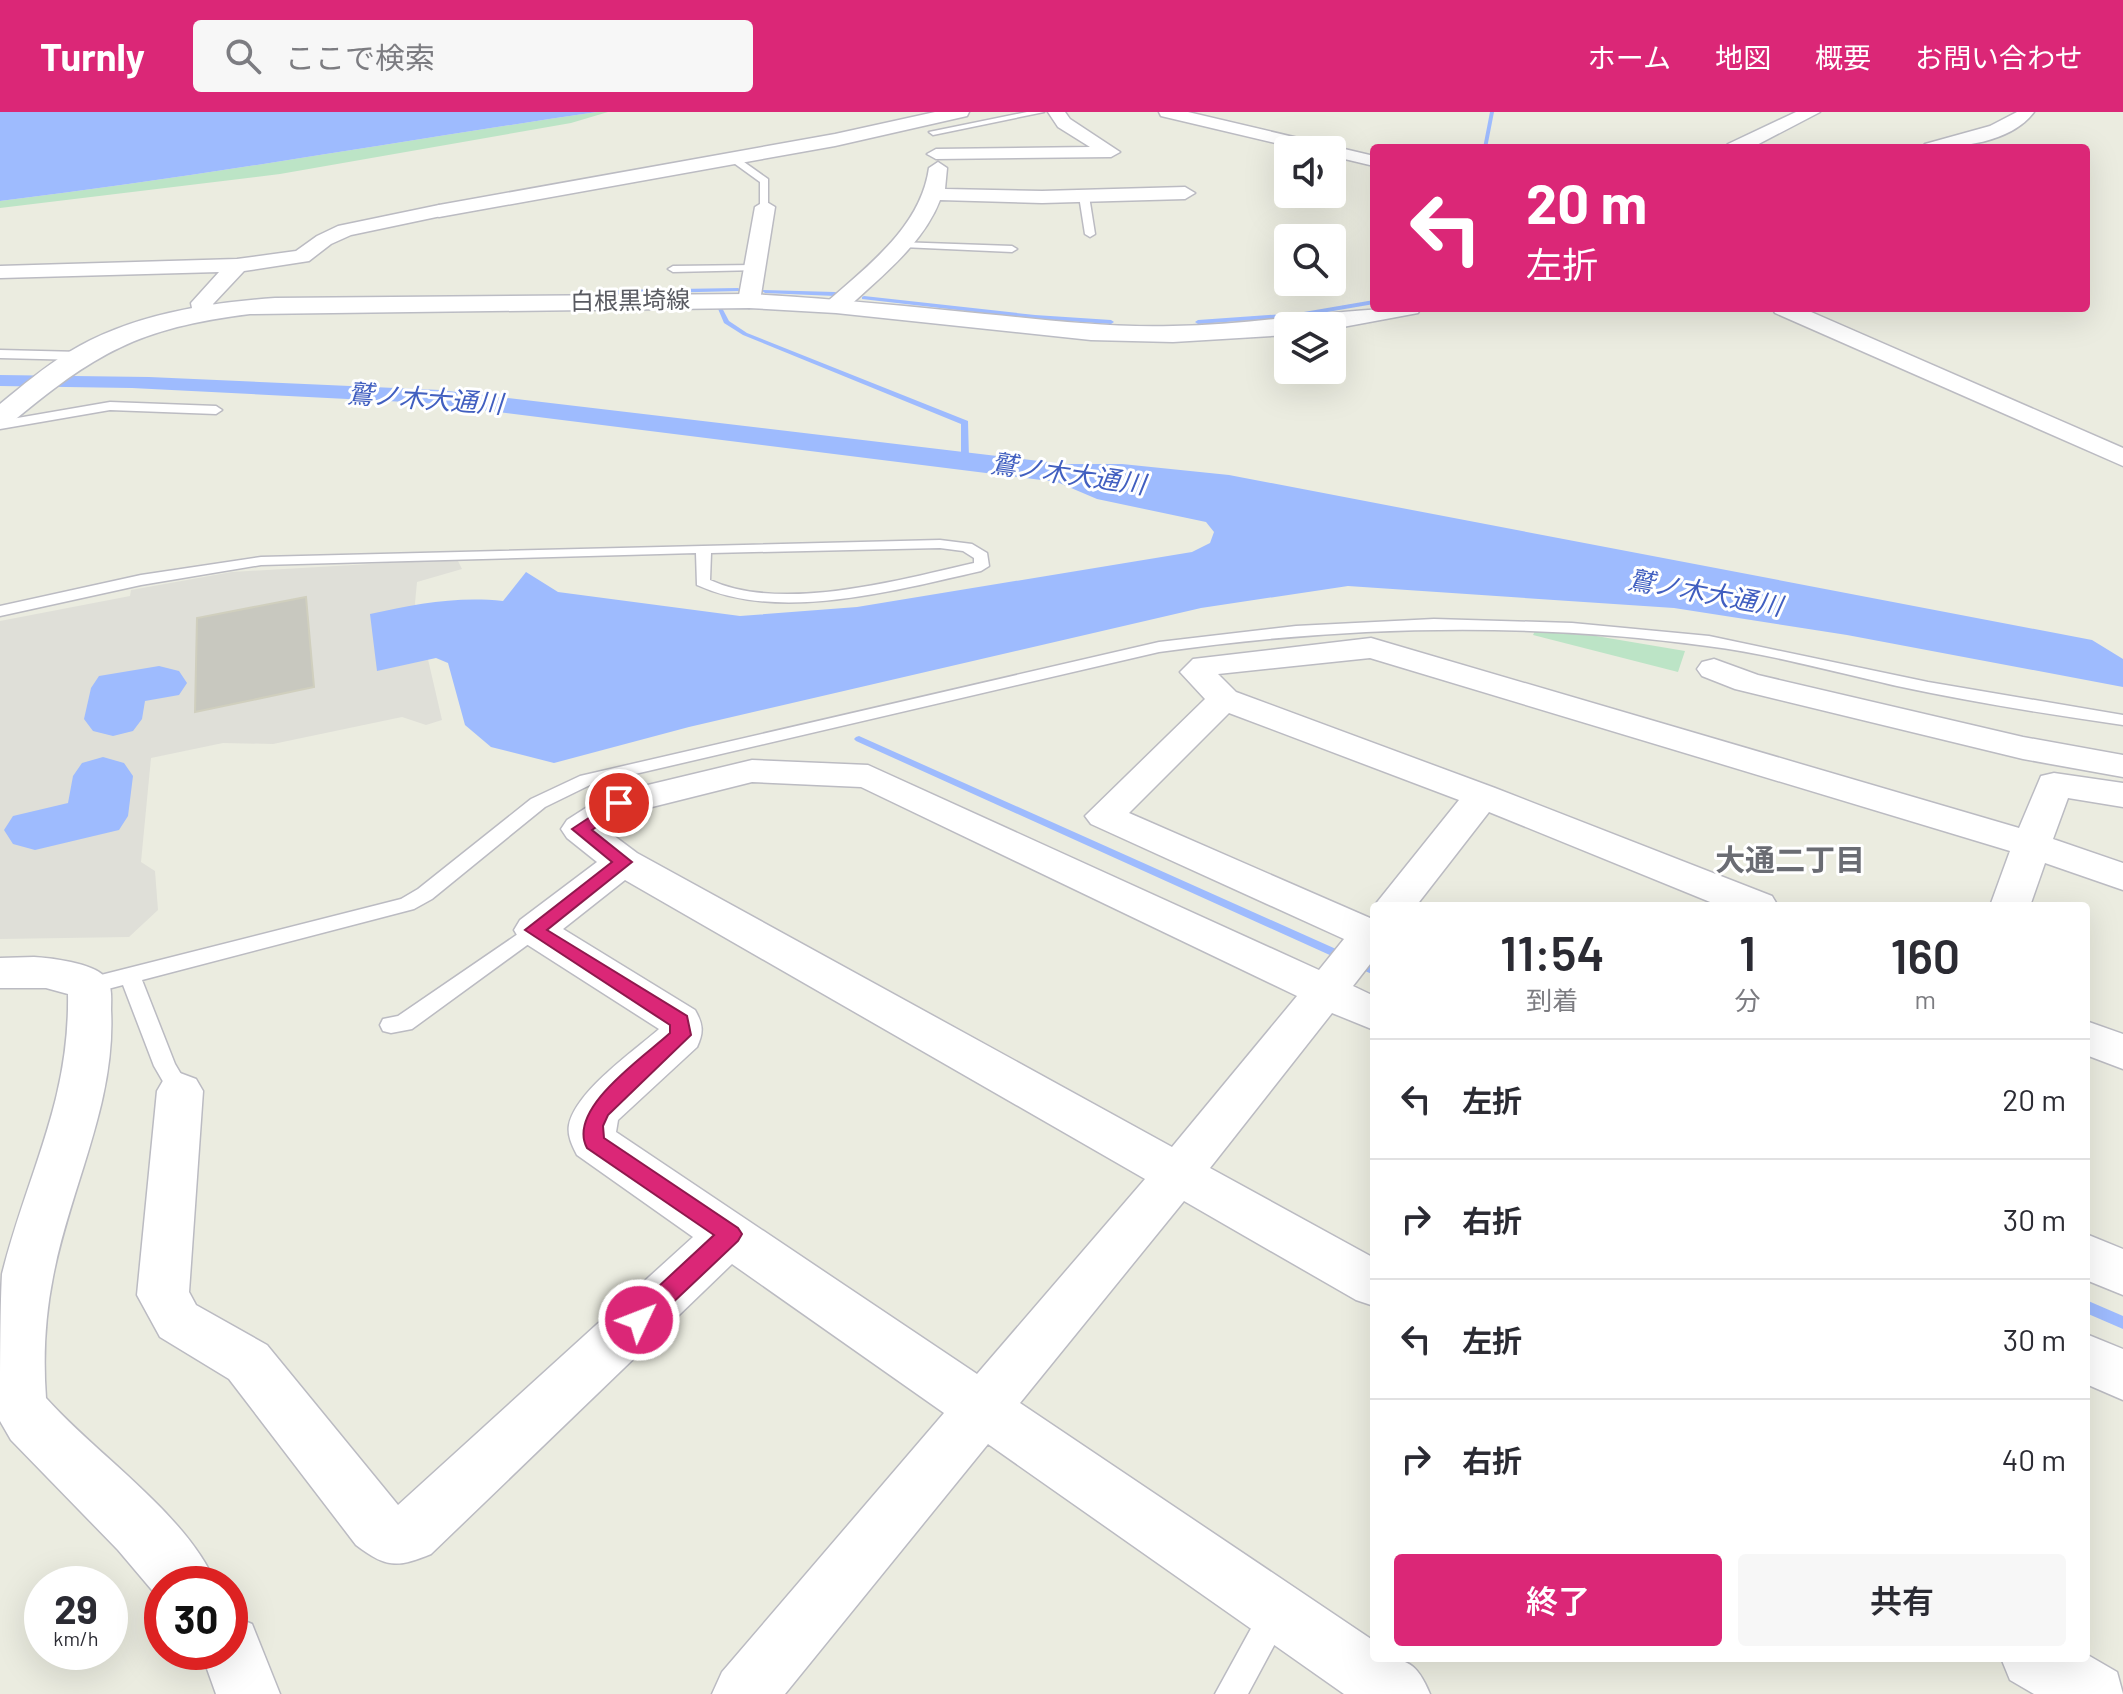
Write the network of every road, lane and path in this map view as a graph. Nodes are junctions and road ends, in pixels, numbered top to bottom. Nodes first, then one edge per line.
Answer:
1 (960, 112) edge
2 (1040, 112) edge
3 (1056, 112) edge
4 (1167, 112) edge
5 (1811, 112) edge
6 (2026, 112) edge
7 (933, 132) joint
8 (1274, 137) edge
9 (1743, 144) edge
10 (1946, 144) edge
11 (936, 154) junction
12 (1346, 154) edge
13 (734, 159) junction
14 (1370, 160) edge
15 (1185, 193) dead end
16 (935, 194) junction
17 (1084, 196) junction
18 (765, 207) joint
19 (439, 211) joint
20 (1090, 234) dead end
21 (902, 244) junction
22 (1012, 249) dead end
23 (237, 265) junction
24 (755, 268) junction
25 (673, 269) dead end
26 (0, 272) edge
27 (749, 301) junction
28 (836, 306) junction
29 (1390, 312) edge
30 (1792, 312) edge
31 (206, 313) junction
32 (1346, 320) edge
33 (1274, 328) edge
34 (0, 354) edge
35 (76, 359) junction
36 (9, 410) edge
37 (216, 410) dead end
38 (0, 425) edge
39 (2123, 458) edge
40 (704, 548) junction
41 (0, 611) edge
42 (1714, 669) dead end
43 (1224, 699) junction
44 (2123, 720) edge
45 (2123, 766) edge
46 (2123, 795) edge
47 (1482, 796) junction
48 (2032, 845) junction
49 (623, 862) junction
50 (2123, 877) edge
51 (1398, 902) edge
52 (1748, 902) edge
53 (2011, 902) edge
54 (1370, 924) edge
55 (534, 930) junction
56 (1370, 937) edge
57 (0, 973) edge
58 (110, 982) junction
59 (1327, 992) junction
60 (1370, 1012) edge
61 (391, 1025) dead end
62 (2090, 1039) edge
63 (2123, 1052) edge
64 (180, 1091) joint
65 (1179, 1173) junction
66 (730, 1234) junction
67 (2090, 1258) edge
68 (2123, 1273) edge
69 (1370, 1282) edge
70 (2090, 1360) edge
71 (2123, 1375) edge
72 (984, 1408) junction
73 (172, 1566) edge
74 (1278, 1611) junction
75 (2039, 1662) edge
76 (239, 1670) edge
77 (248, 1694) edge
78 (744, 1694) edge
79 (1231, 1694) edge
80 (1398, 1694) edge
81 (2095, 1694) edge

1 - 13 main road
2 - 7 lane
3 - 11 street
4 - 8 street
5 - 9 main road
6 - 10 street
7 - 11 street
11 - 16 street
12 - 14 street
13 - 18 lane
13 - 19 main road
15 - 17 street
16 - 17 street
16 - 21 street
17 - 20 lane
18 - 24 street
19 - 23 street
21 - 22 lane
21 - 28 street
23 - 26 street
23 - 31 street
24 - 25 lane
24 - 27 street
27 - 28 main road, 白根黒埼線
27 - 31 main road, 白根黒埼線
28 - 33 main road, 白根黒埼線
29 - 32 main road
30 - 39 street
31 - 35 main road, 白根黒埼線
34 - 35 lane
35 - 36 main road, 白根黒埼線
37 - 38 lane
40 - 40 lane
40 - 41 lane
42 - 45 street
43 - 47 street
43 - 48 street
43 - 54 street
44 - 58 lane
46 - 48 street
47 - 51 street
47 - 52 street
48 - 50 street
48 - 53 street
49 - 55 street
49 - 59 street
49 - 65 street
55 - 61 lane
55 - 66 street
56 - 59 street
57 - 58 street
58 - 64 lane
58 - 73 street
59 - 60 street
59 - 65 street
62 - 63 street
64 - 66 street
65 - 69 street
65 - 72 street
66 - 72 street
67 - 68 street
70 - 71 street
72 - 74 street
72 - 78 street
74 - 79 lane
74 - 80 street
75 - 81 street
76 - 77 street

